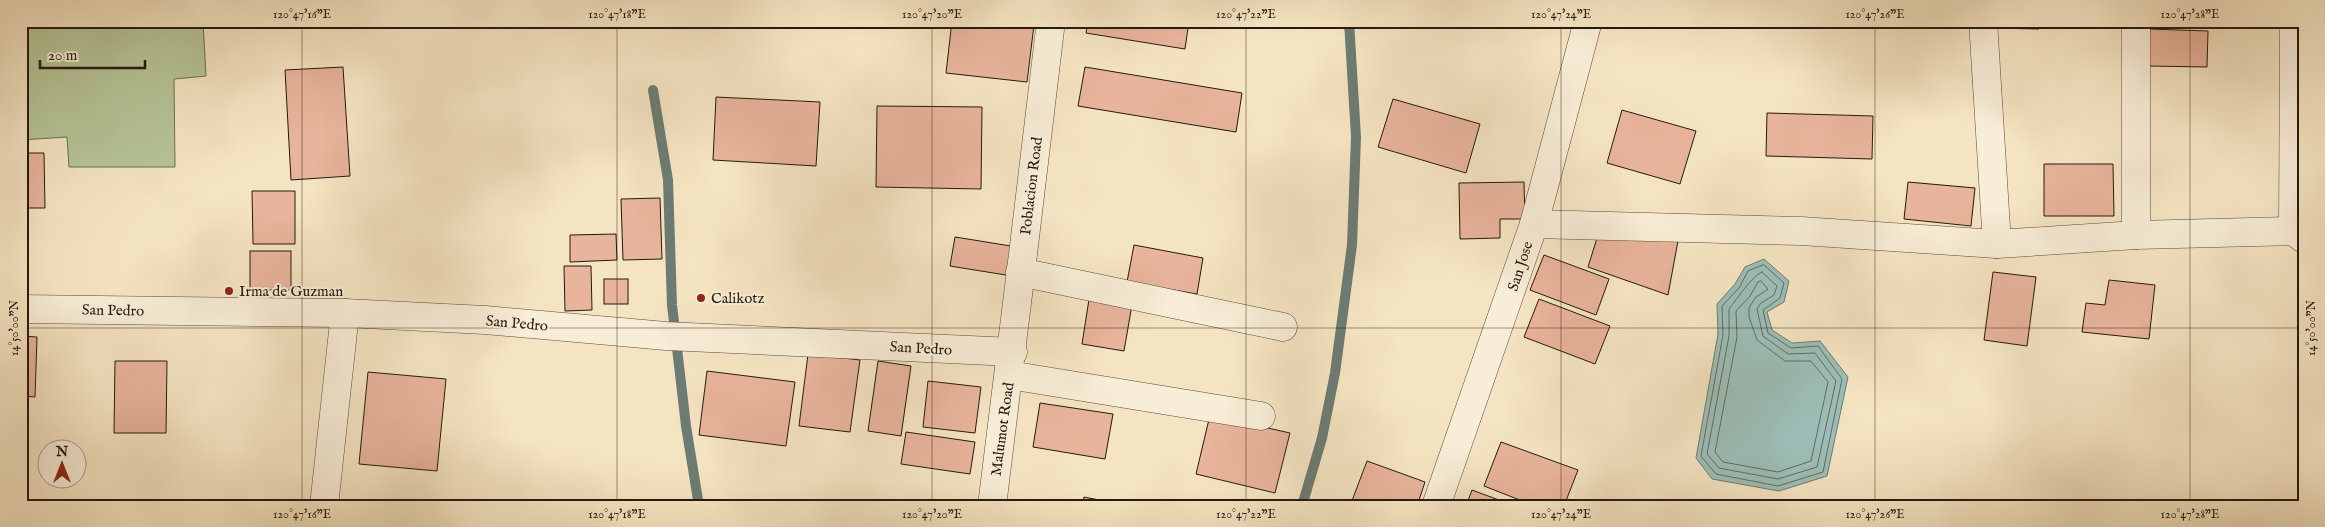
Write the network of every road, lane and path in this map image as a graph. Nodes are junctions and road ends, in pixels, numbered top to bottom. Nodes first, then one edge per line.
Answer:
1 (1051, 21) edge
2 (1588, 21) edge
3 (1983, 21) edge
4 (2136, 21) edge
5 (2294, 21) edge
6 (1534, 224) junction
7 (2299, 235) edge
8 (2136, 236) junction
9 (1997, 244) junction
10 (1020, 272) junction
11 (21, 309) edge
12 (345, 313) junction
13 (1283, 327) dead end
14 (1011, 364) junction
15 (1261, 416) dead end
16 (324, 506) edge
17 (992, 506) edge
18 (1436, 506) edge

1 - 10 street, Poblacion Road
2 - 6 street, San Jose
3 - 9 street
4 - 8 street
5 - 7 street
6 - 9 street
6 - 18 street, San Jose
7 - 8 street
8 - 9 street
10 - 13 street
10 - 14 street, Poblacion Road
11 - 12 street, San Pedro
12 - 14 street, San Pedro
12 - 16 street
14 - 15 street, San Pedro
14 - 17 street, Malumot Road

